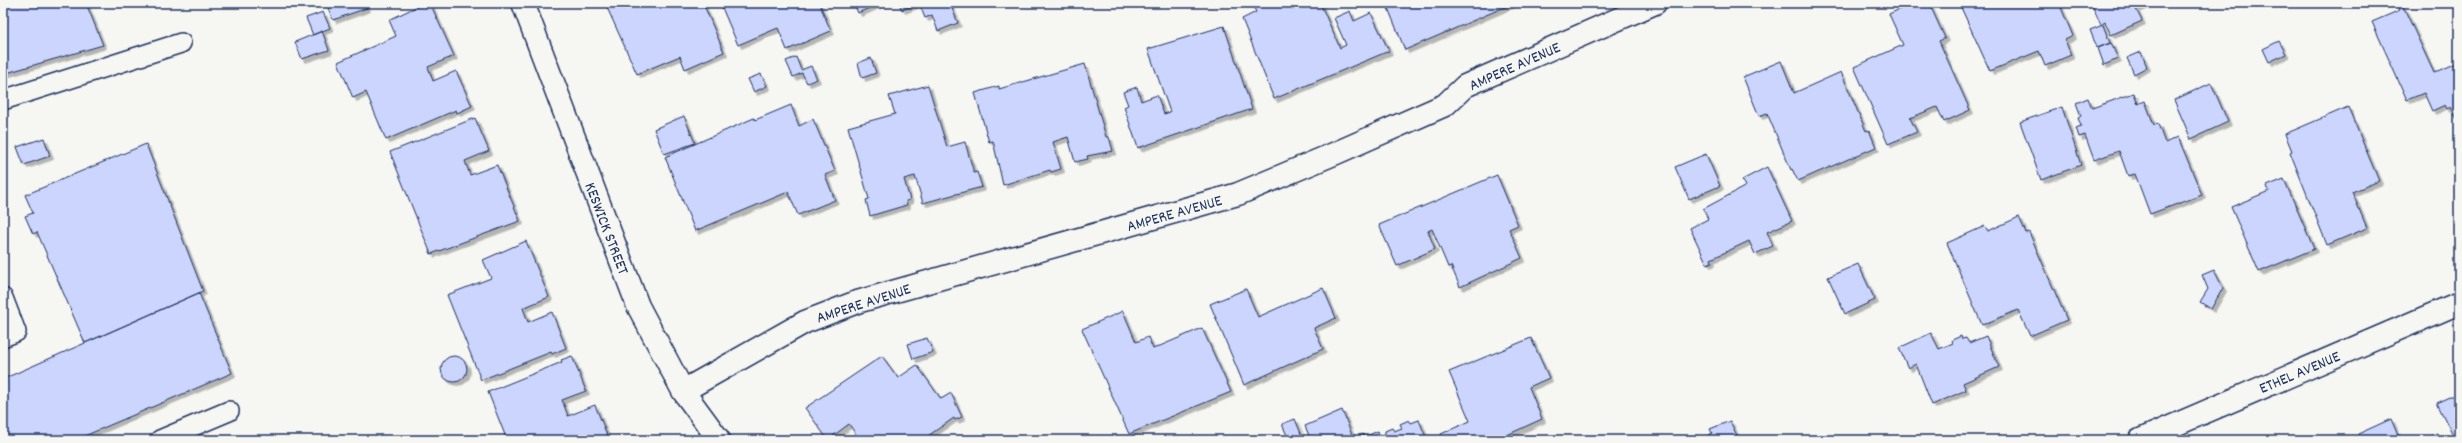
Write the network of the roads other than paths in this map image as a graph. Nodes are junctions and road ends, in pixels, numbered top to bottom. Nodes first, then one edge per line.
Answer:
1 (523, 3) edge
2 (1655, 3) edge
3 (181, 43) dead end
4 (3, 100) edge
5 (3, 298) edge
6 (2459, 302) edge
7 (3, 337) edge
8 (683, 391) junction
9 (228, 411) dead end
10 (160, 440) edge
11 (719, 440) edge
12 (2140, 440) edge

1 - 8 street, KESWICK STREET
2 - 8 street, AMPERE AVENUE
3 - 4 lane
5 - 7 lane
6 - 12 street, ETHEL AVENUE
8 - 11 street, KESWICK STREET
9 - 10 lane

